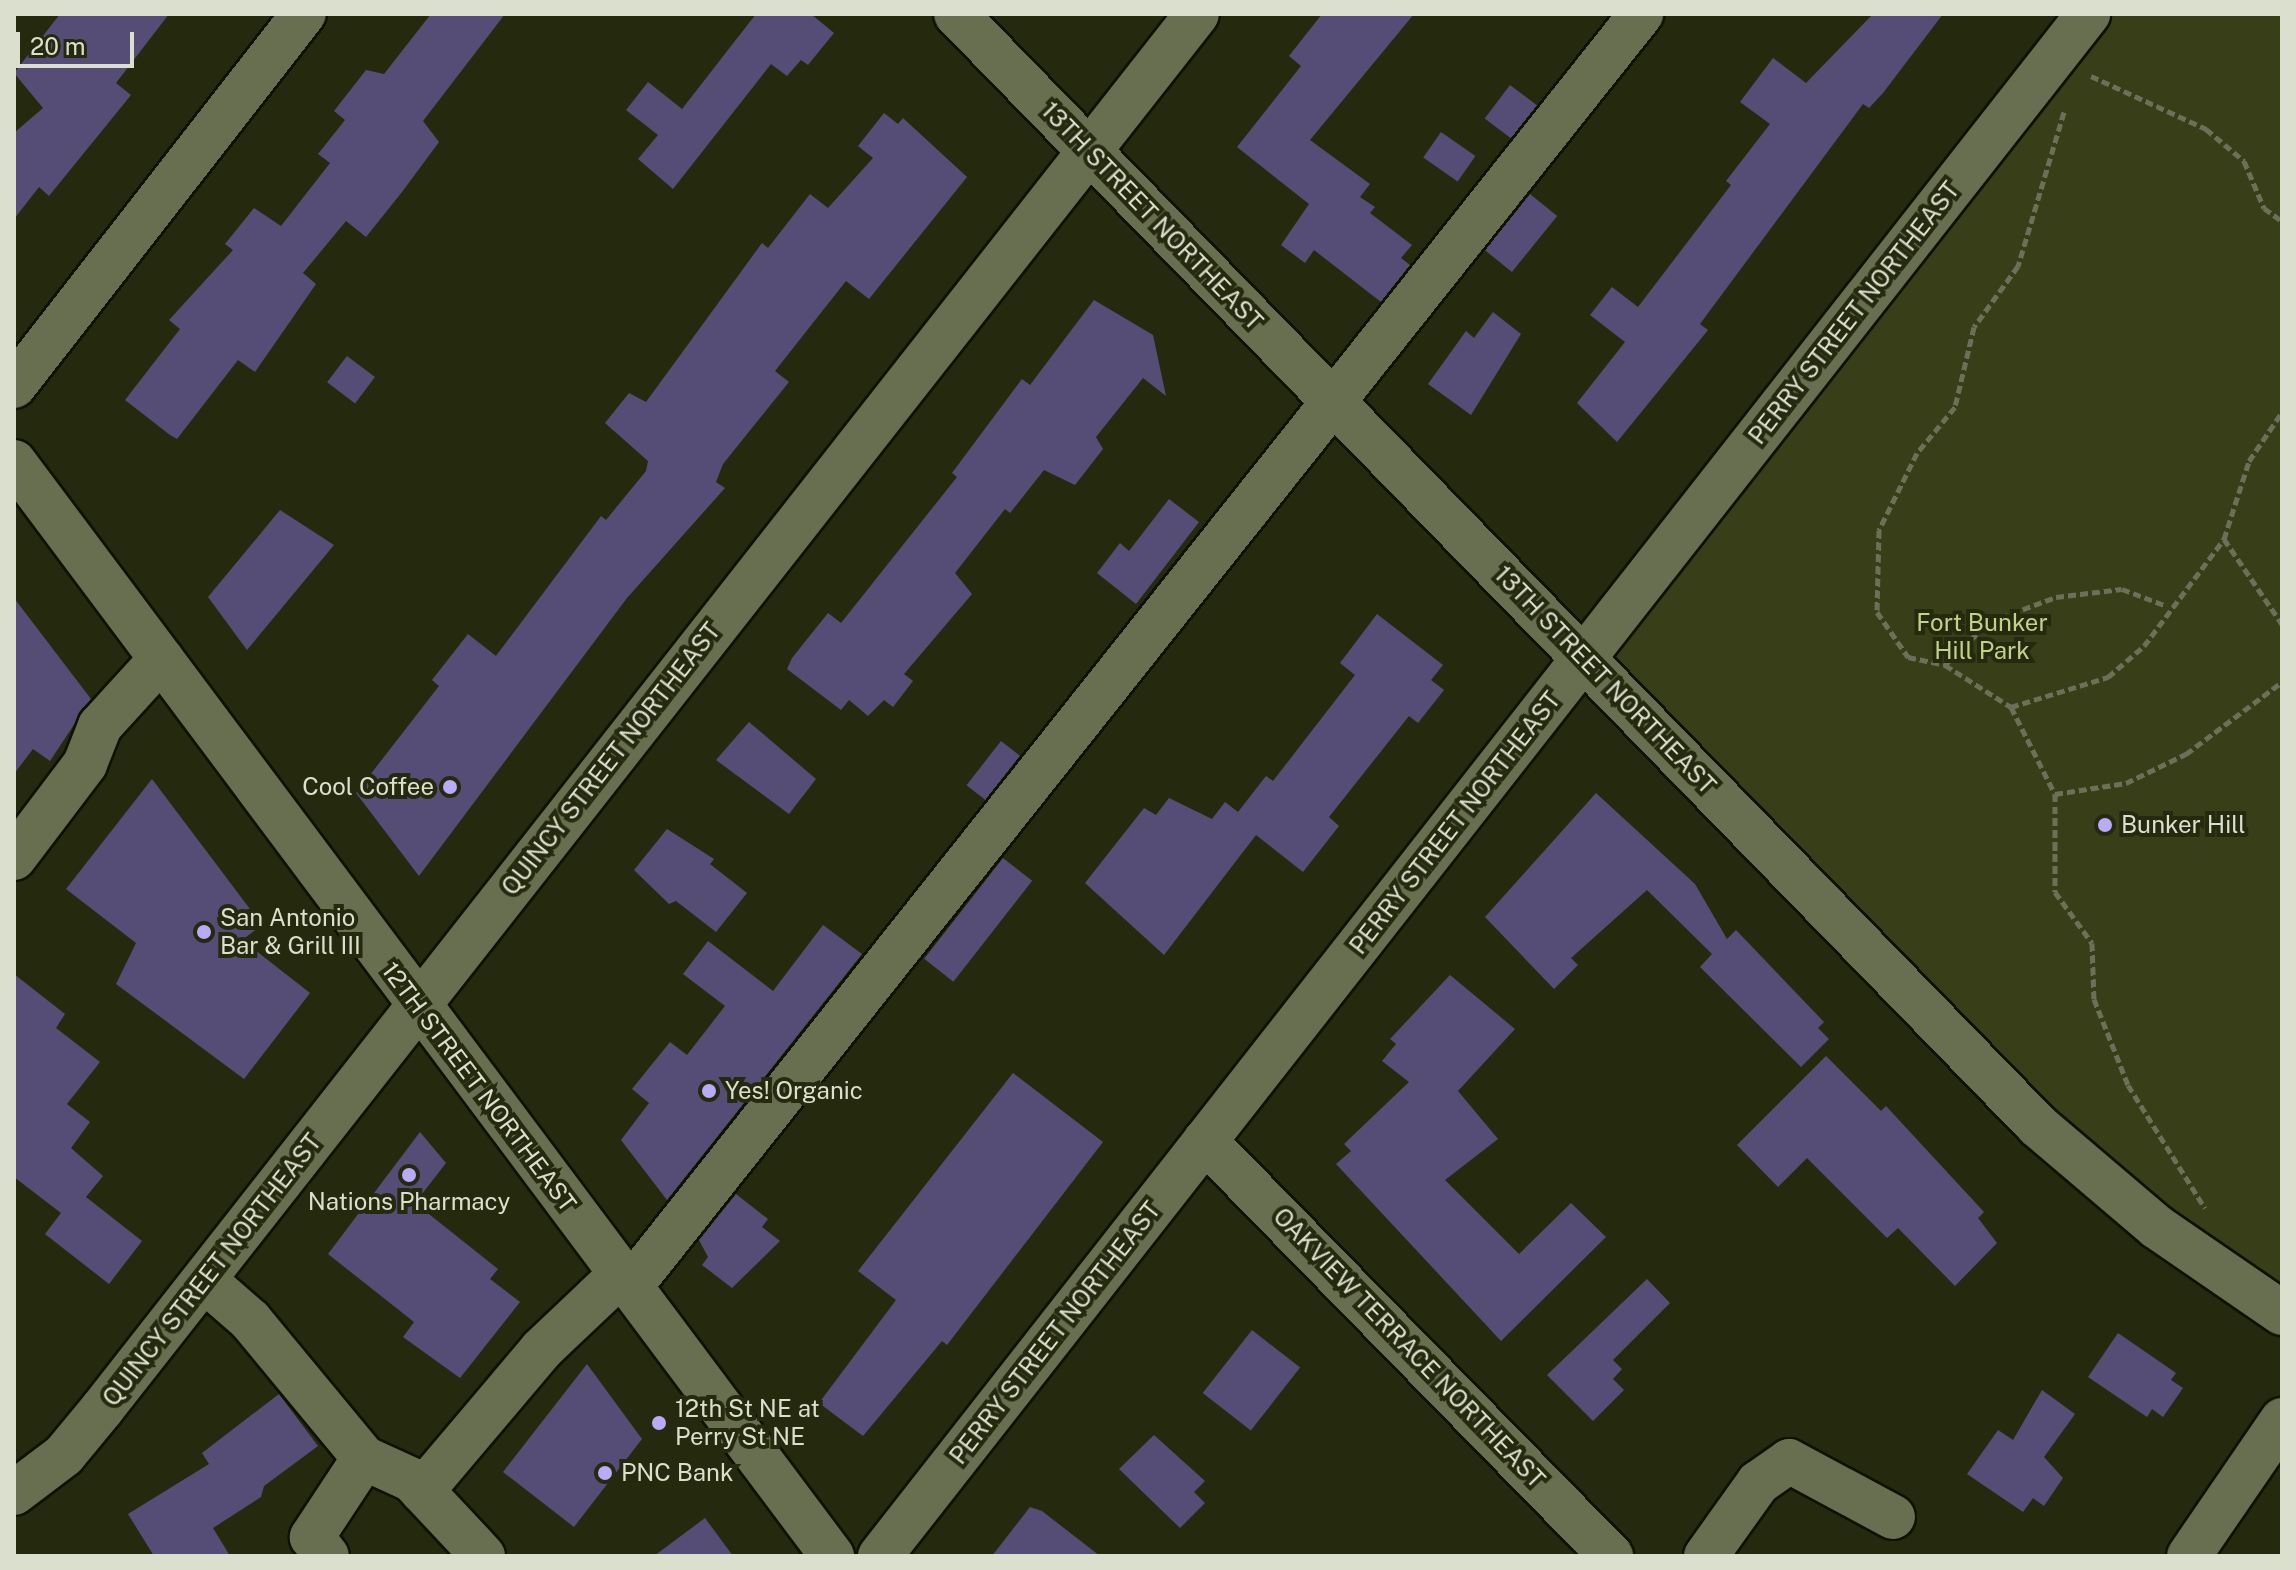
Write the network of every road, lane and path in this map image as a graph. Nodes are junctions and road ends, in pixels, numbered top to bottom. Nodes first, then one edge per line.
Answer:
1 (304, 14) edge
2 (956, 14) edge
3 (1197, 14) edge
4 (1641, 14) edge
5 (2088, 14) edge
6 (2057, 53) junction
7 (1090, 150) junction
8 (2282, 221) edge
9 (14, 386) edge
10 (1336, 406) junction
11 (2282, 412) edge
12 (14, 462) edge
13 (2224, 539) junction
14 (2167, 606) junction
15 (2282, 624) edge
16 (1584, 658) junction
17 (161, 659) junction
18 (1945, 665) junction
19 (2282, 682) edge
20 (2011, 707) junction
21 (2055, 794) junction
22 (14, 858) edge
23 (417, 1006) junction
24 (1205, 1141) junction
25 (2185, 1246) junction
26 (204, 1280) junction
27 (625, 1281) junction
28 (2282, 1313) edge
29 (2282, 1420) edge
30 (364, 1458) junction
31 (422, 1491) junction
32 (14, 1493) edge
33 (1893, 1517) dead end
34 (327, 1556) edge
35 (483, 1556) edge
36 (832, 1556) edge
37 (880, 1556) edge
38 (1611, 1556) edge
39 (1706, 1556) edge
40 (2189, 1556) edge

1 - 9 street
2 - 7 street, 13TH STREET NORTHEAST
3 - 7 street, QUINCY STREET NORTHEAST
4 - 10 street
5 - 6 street, PERRY STREET NORTHEAST
6 - 8 path
6 - 16 street, PERRY STREET NORTHEAST
6 - 18 path
7 - 10 street, 13TH STREET NORTHEAST
7 - 23 street, QUINCY STREET NORTHEAST
10 - 16 street, 13TH STREET NORTHEAST
10 - 27 street
11 - 13 path
12 - 17 street, 12TH STREET NORTHEAST
13 - 14 path
13 - 15 path
14 - 18 path
14 - 20 path
16 - 24 street, PERRY STREET NORTHEAST
16 - 25 street, 13TH STREET NORTHEAST
17 - 22 street
17 - 23 street, 12TH STREET NORTHEAST
18 - 20 path
19 - 21 path
20 - 21 path
21 - 25 path
23 - 26 street, QUINCY STREET NORTHEAST
23 - 27 street, 12TH STREET NORTHEAST
24 - 37 street, PERRY STREET NORTHEAST
24 - 38 street, OAKVIEW TERRACE NORTHEAST
25 - 28 street, 13TH STREET NORTHEAST
26 - 30 street
26 - 32 street, QUINCY STREET NORTHEAST
27 - 31 street
27 - 36 street, 12TH STREET NORTHEAST
29 - 40 street
30 - 31 street
30 - 34 street
31 - 35 street
33 - 39 street

